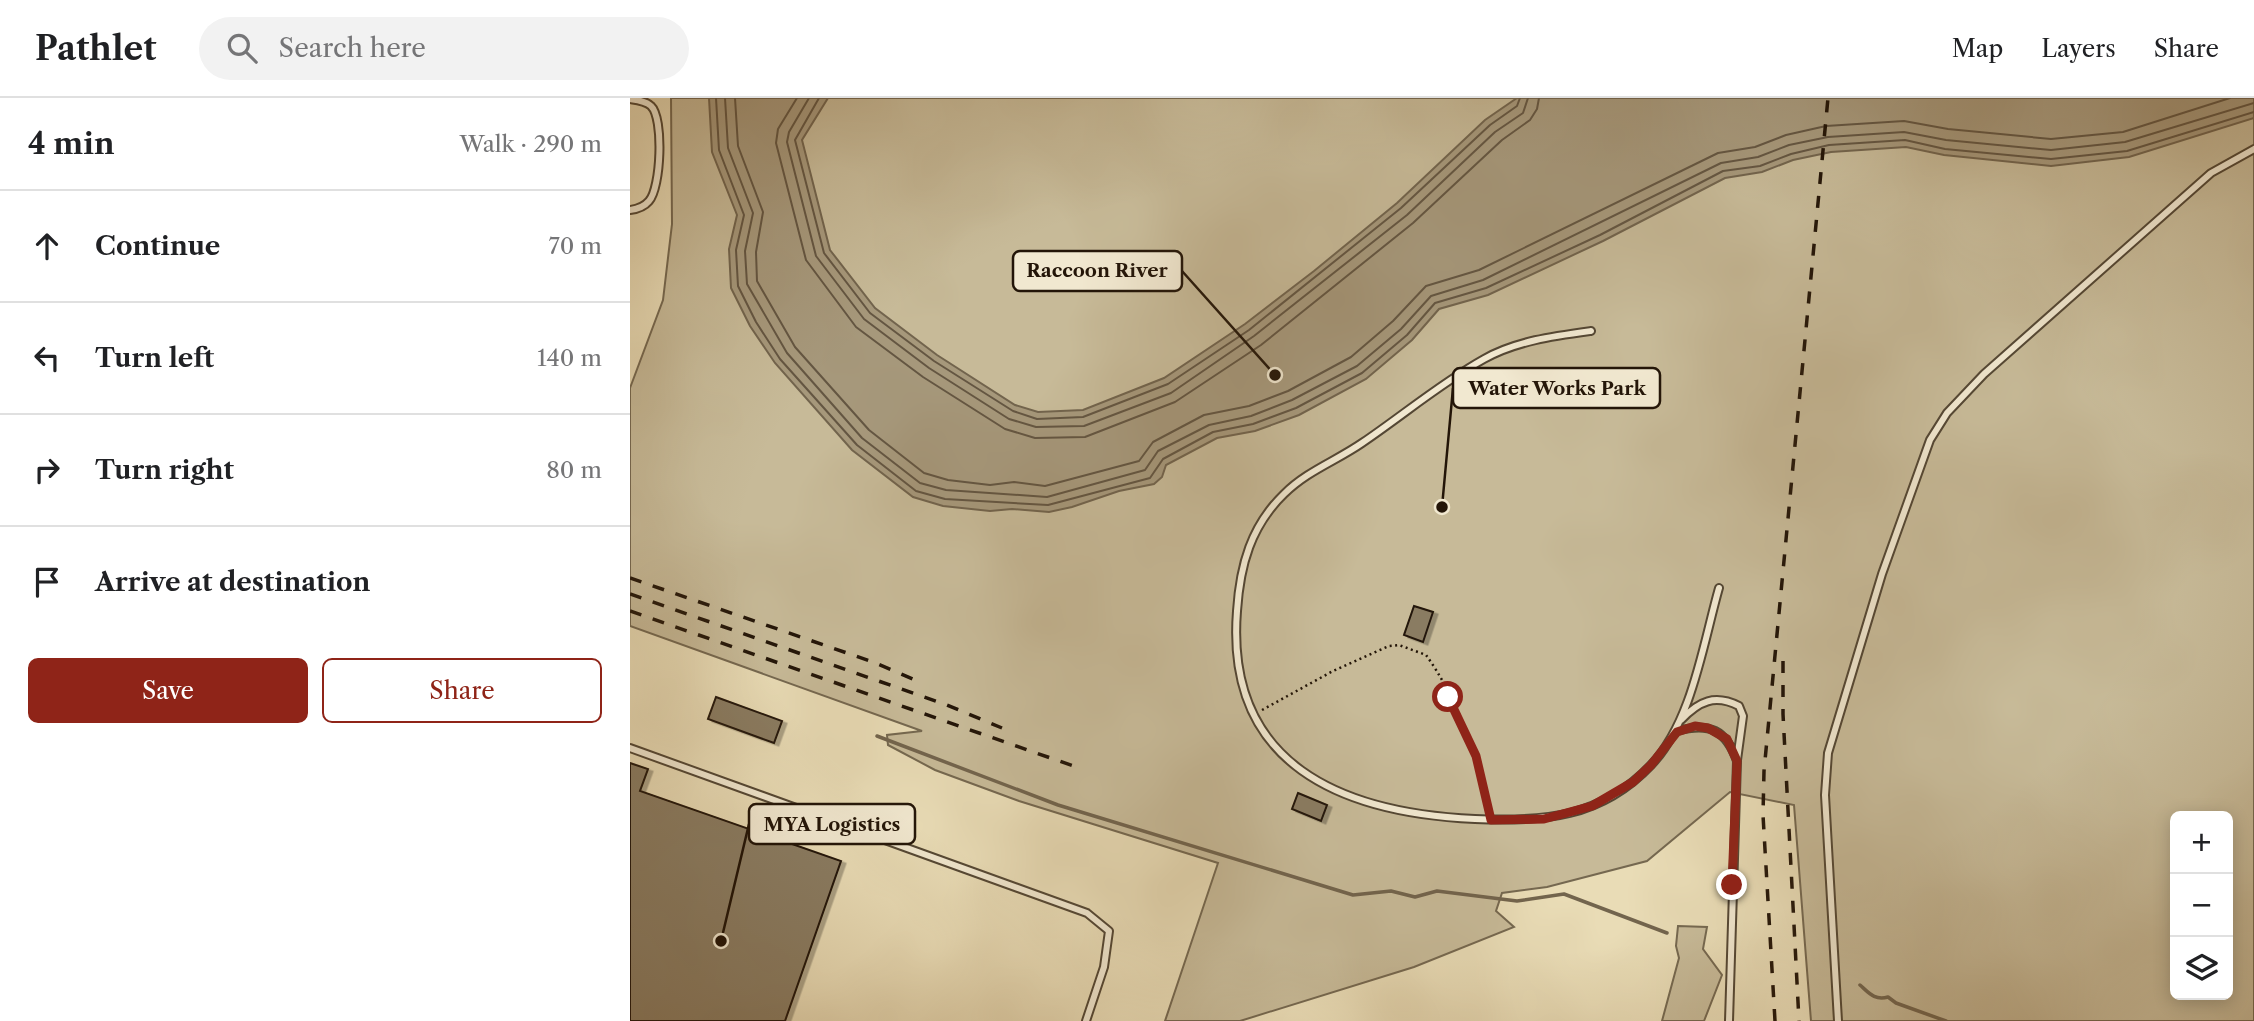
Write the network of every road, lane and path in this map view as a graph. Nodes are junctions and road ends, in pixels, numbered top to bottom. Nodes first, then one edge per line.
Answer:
1 (630, 99) edge
2 (2254, 149) edge
3 (630, 210) edge
4 (1591, 331) dead end
5 (1719, 588) dead end
6 (1253, 715) junction
7 (1680, 722) junction
8 (1677, 732) junction
9 (630, 748) edge
10 (1737, 761) junction
11 (1491, 820) junction
12 (1086, 1021) edge
13 (1729, 1021) edge
14 (1838, 1021) edge

1 - 3 lane
2 - 14 lane
4 - 6 lane
5 - 7 lane
6 - 11 lane
6 - 11 path
7 - 8 lane
7 - 10 lane
8 - 10 lane
8 - 11 lane
9 - 12 lane
10 - 13 lane

